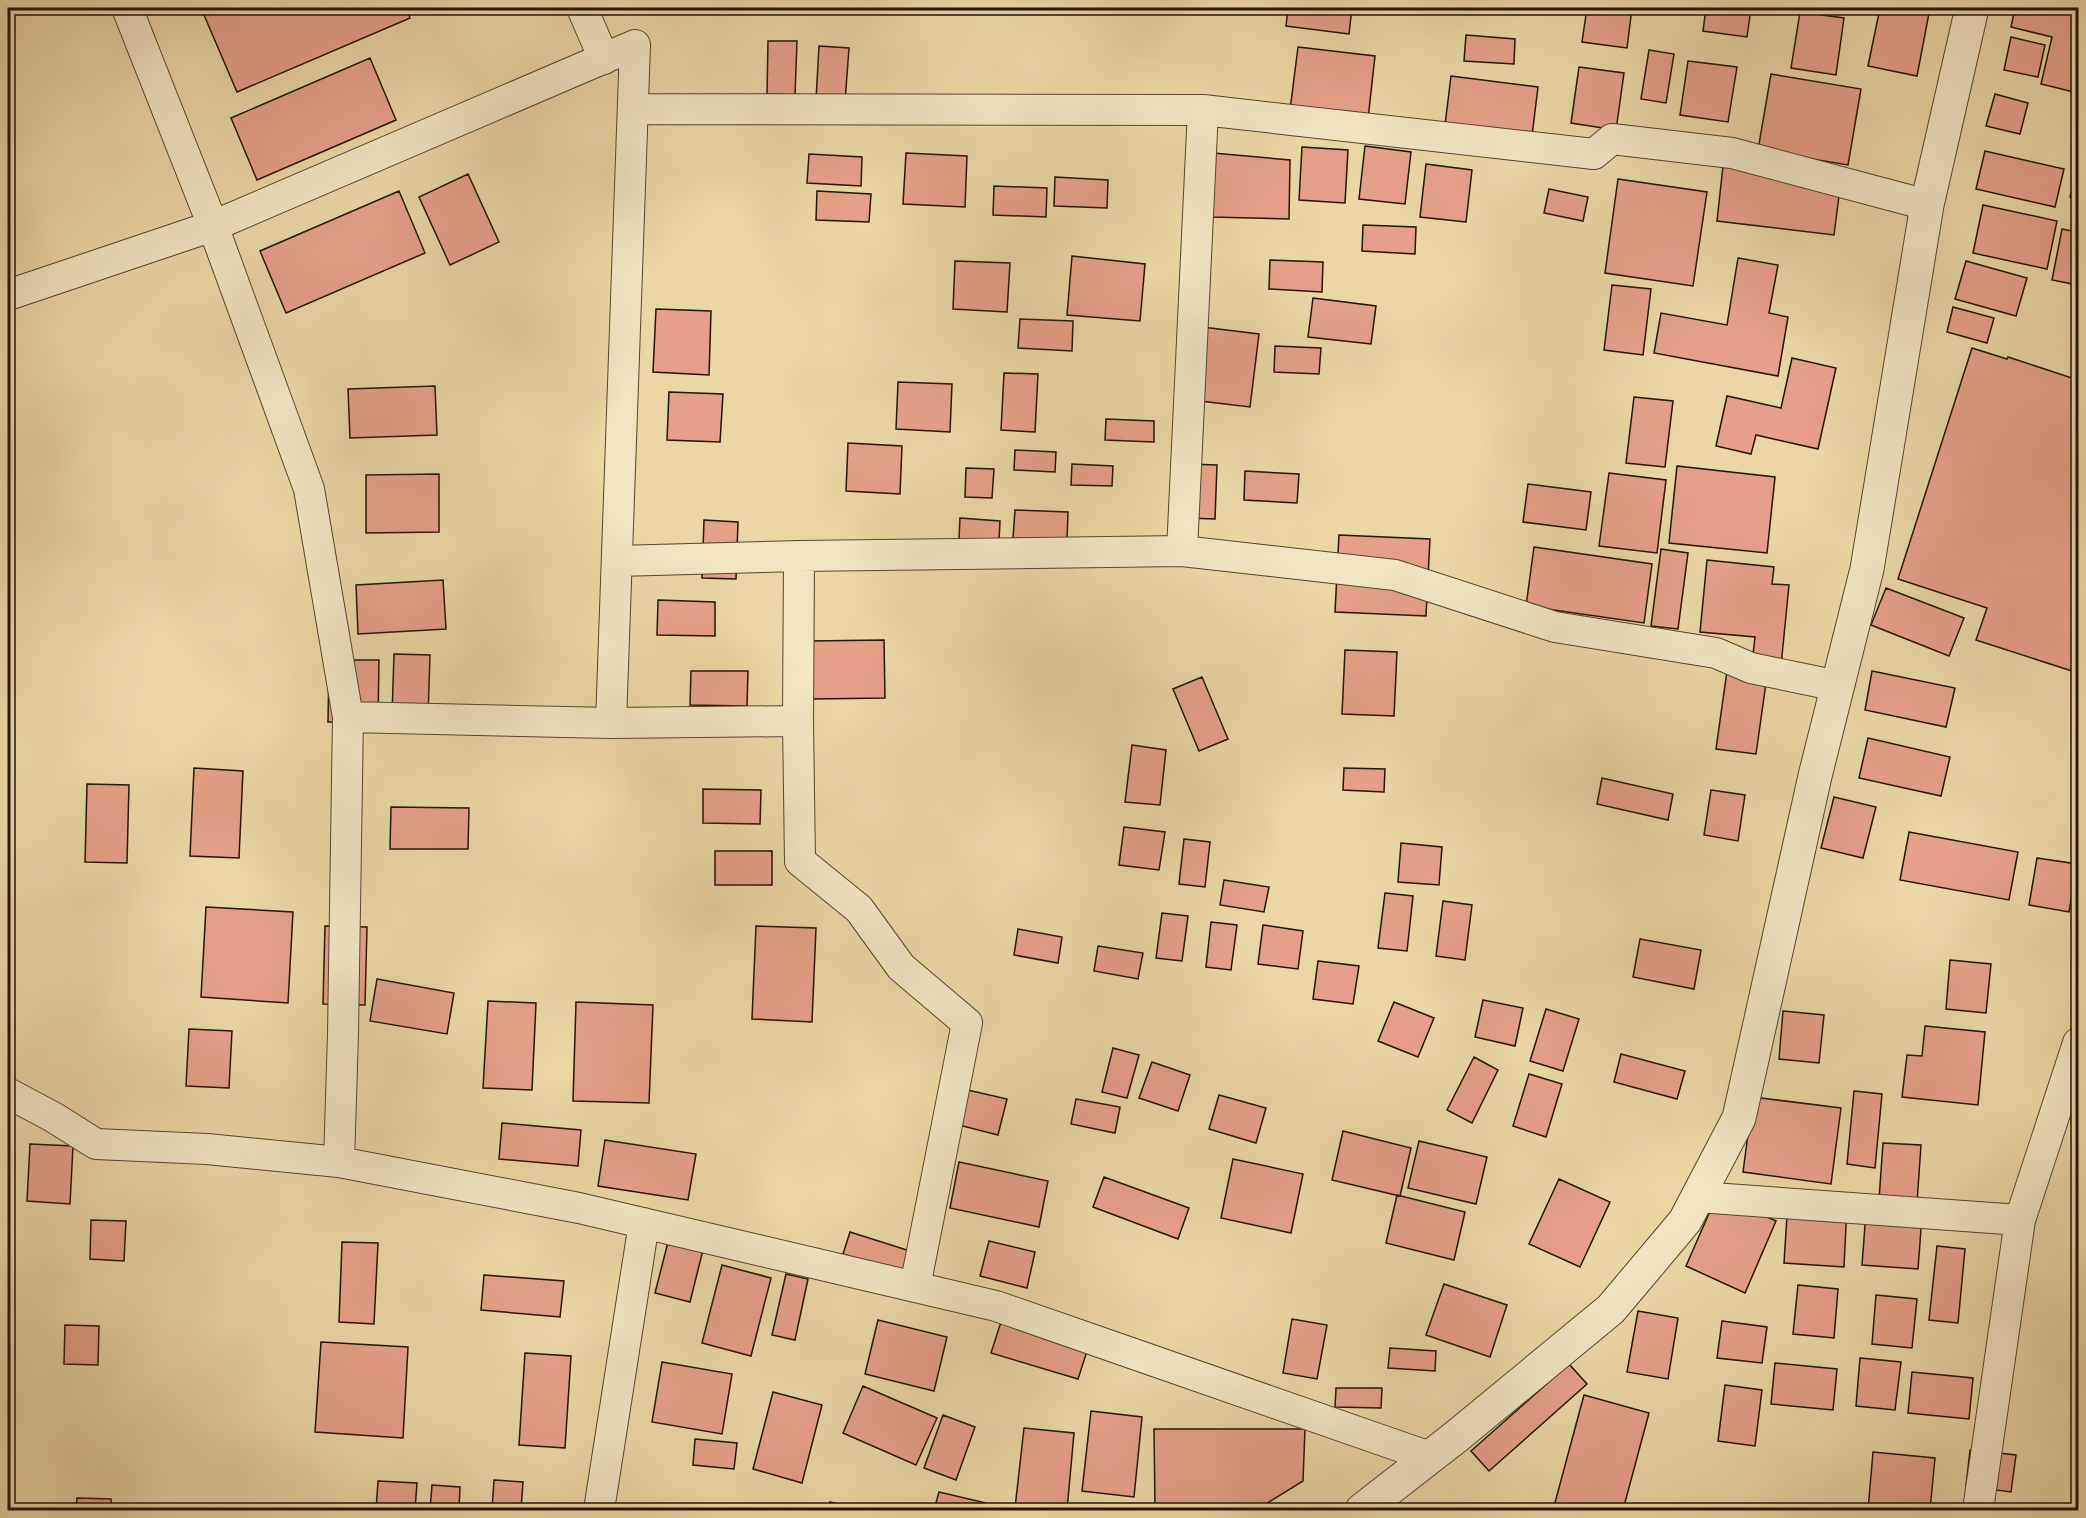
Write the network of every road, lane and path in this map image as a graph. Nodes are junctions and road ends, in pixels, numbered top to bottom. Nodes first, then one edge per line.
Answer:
1 (127, 8) edge
2 (582, 8) edge
3 (1972, 8) edge
4 (604, 58) junction
5 (634, 110) junction
6 (1203, 110) junction
7 (1927, 205) junction
8 (213, 226) junction
9 (8, 295) edge
10 (1182, 551) junction
11 (799, 556) junction
12 (617, 561) junction
13 (1838, 686) junction
14 (348, 717) junction
15 (798, 721) junction
16 (611, 723) junction
17 (2079, 1043) edge
18 (8, 1093) edge
19 (339, 1162) junction
20 (1698, 1197) junction
21 (2020, 1220) junction
22 (644, 1223) junction
23 (915, 1287) junction
24 (1430, 1457) junction
25 (599, 1510) edge
26 (1362, 1510) edge
27 (1978, 1510) edge

1 - 8 street
2 - 4 street
3 - 7 street
4 - 5 street
4 - 8 street
5 - 6 street
5 - 12 street
6 - 7 street
6 - 10 street
7 - 13 street
8 - 9 street
8 - 14 street
10 - 11 street
10 - 13 street
11 - 12 street
11 - 15 street
12 - 16 street
13 - 20 street
14 - 16 street
14 - 19 street
15 - 16 street
15 - 23 street
17 - 21 street
18 - 19 street
19 - 22 street
20 - 21 street
20 - 24 street
21 - 27 street
22 - 23 street
22 - 25 street
23 - 24 street
24 - 26 street

